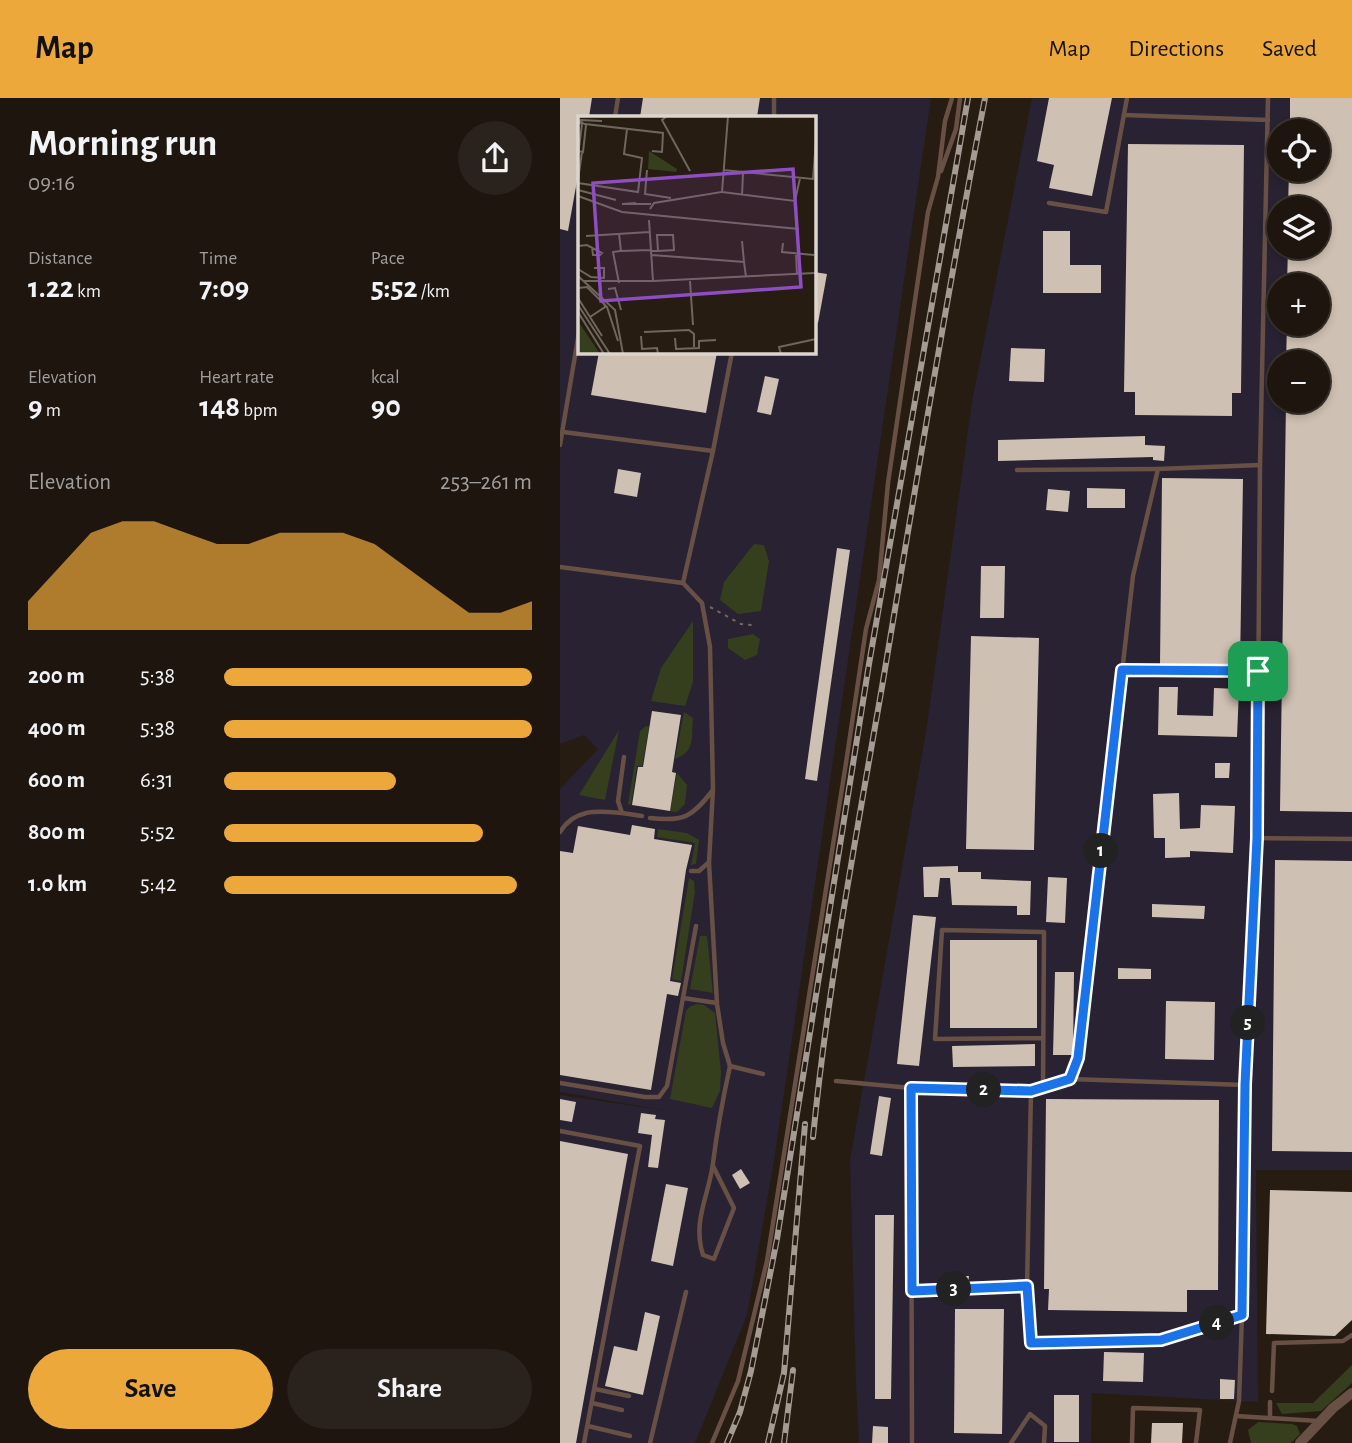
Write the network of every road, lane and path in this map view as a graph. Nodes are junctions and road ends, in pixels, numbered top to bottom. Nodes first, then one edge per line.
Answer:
1 (618, 98) edge
2 (774, 98) edge
3 (952, 98) edge
4 (960, 98) edge
5 (1127, 98) edge
6 (1268, 98) edge
7 (1124, 115) junction
8 (615, 116) edge
9 (774, 116) edge
10 (1268, 119) edge
11 (1267, 120) edge
12 (1267, 163) edge
13 (938, 177) junction
14 (1049, 203) dead end
15 (578, 338) edge
16 (732, 354) edge
17 (563, 432) junction
18 (560, 445) edge
19 (713, 451) junction
20 (1260, 465) junction
21 (1158, 469) junction
22 (1017, 470) dead end
23 (560, 567) edge
24 (683, 583) junction
25 (703, 610) junction
26 (752, 625) dead end
27 (1122, 670) junction
28 (1258, 671) junction
29 (624, 757) dead end
30 (713, 789) junction
31 (622, 813) junction
32 (642, 816) dead end
33 (650, 818) dead end
34 (560, 832) edge
35 (1257, 838) junction
36 (1352, 839) edge
37 (709, 863) junction
38 (691, 871) dead end
39 (695, 926) dead end
40 (683, 998) junction
41 (717, 1004) junction
42 (1044, 1038) junction
43 (730, 1066) junction
44 (763, 1074) dead end
45 (1070, 1079) junction
46 (836, 1081) dead end
47 (560, 1083) edge
48 (1245, 1085) junction
49 (911, 1088) junction
50 (1043, 1088) junction
51 (1031, 1091) junction
52 (560, 1131) edge
53 (713, 1166) junction
54 (1027, 1286) junction
55 (912, 1291) junction
56 (686, 1292) dead end
57 (1242, 1315) junction
58 (1352, 1335) edge
59 (594, 1389) junction
60 (1272, 1391) dead end
61 (1352, 1393) edge
62 (629, 1396) dead end
63 (1270, 1402) dead end
64 (592, 1403) junction
65 (622, 1410) dead end
66 (1236, 1416) junction
67 (1270, 1418) junction
68 (1320, 1422) junction
69 (587, 1426) junction
70 (630, 1436) dead end
71 (584, 1443) edge
72 (650, 1443) edge
73 (712, 1443) edge
74 (912, 1443) edge
75 (1011, 1443) edge
76 (1044, 1443) edge
77 (1132, 1443) edge
78 (1196, 1443) edge
79 (1231, 1443) edge
80 (1300, 1443) edge

1 - 8 lane
2 - 9 lane
3 - 13 lane
4 - 13 lane
5 - 7 lane
6 - 10 lane
7 - 11 lane
7 - 14 lane
12 - 20 lane
13 - 73 lane
15 - 17 lane
16 - 19 lane
17 - 18 lane
17 - 19 lane
19 - 24 lane
20 - 21 lane
20 - 28 lane
21 - 22 lane
21 - 27 lane
23 - 24 lane
24 - 25 lane
25 - 26 path
25 - 30 lane
27 - 28 lane
27 - 45 lane
28 - 35 lane
29 - 31 lane
30 - 33 lane
30 - 37 lane
31 - 32 lane
31 - 34 lane
35 - 36 lane
35 - 48 lane
37 - 38 lane
37 - 41 lane
39 - 40 lane
40 - 41 lane
40 - 47 lane
41 - 43 lane
42 - 42 lane
42 - 50 lane
43 - 44 lane
43 - 53 lane
45 - 48 lane
45 - 50 lane
46 - 49 lane
48 - 57 lane
49 - 51 lane
49 - 55 lane
50 - 51 lane
51 - 54 lane
52 - 59 lane
53 - 53 lane
54 - 55 lane
54 - 57 lane
55 - 74 lane
56 - 72 lane
57 - 66 lane
58 - 60 lane
59 - 62 lane
59 - 64 lane
61 - 68 street
63 - 67 lane
64 - 65 lane
64 - 69 lane
66 - 67 lane
66 - 79 lane
67 - 68 lane
68 - 80 street
69 - 70 lane
69 - 71 lane
75 - 76 lane
77 - 78 lane

